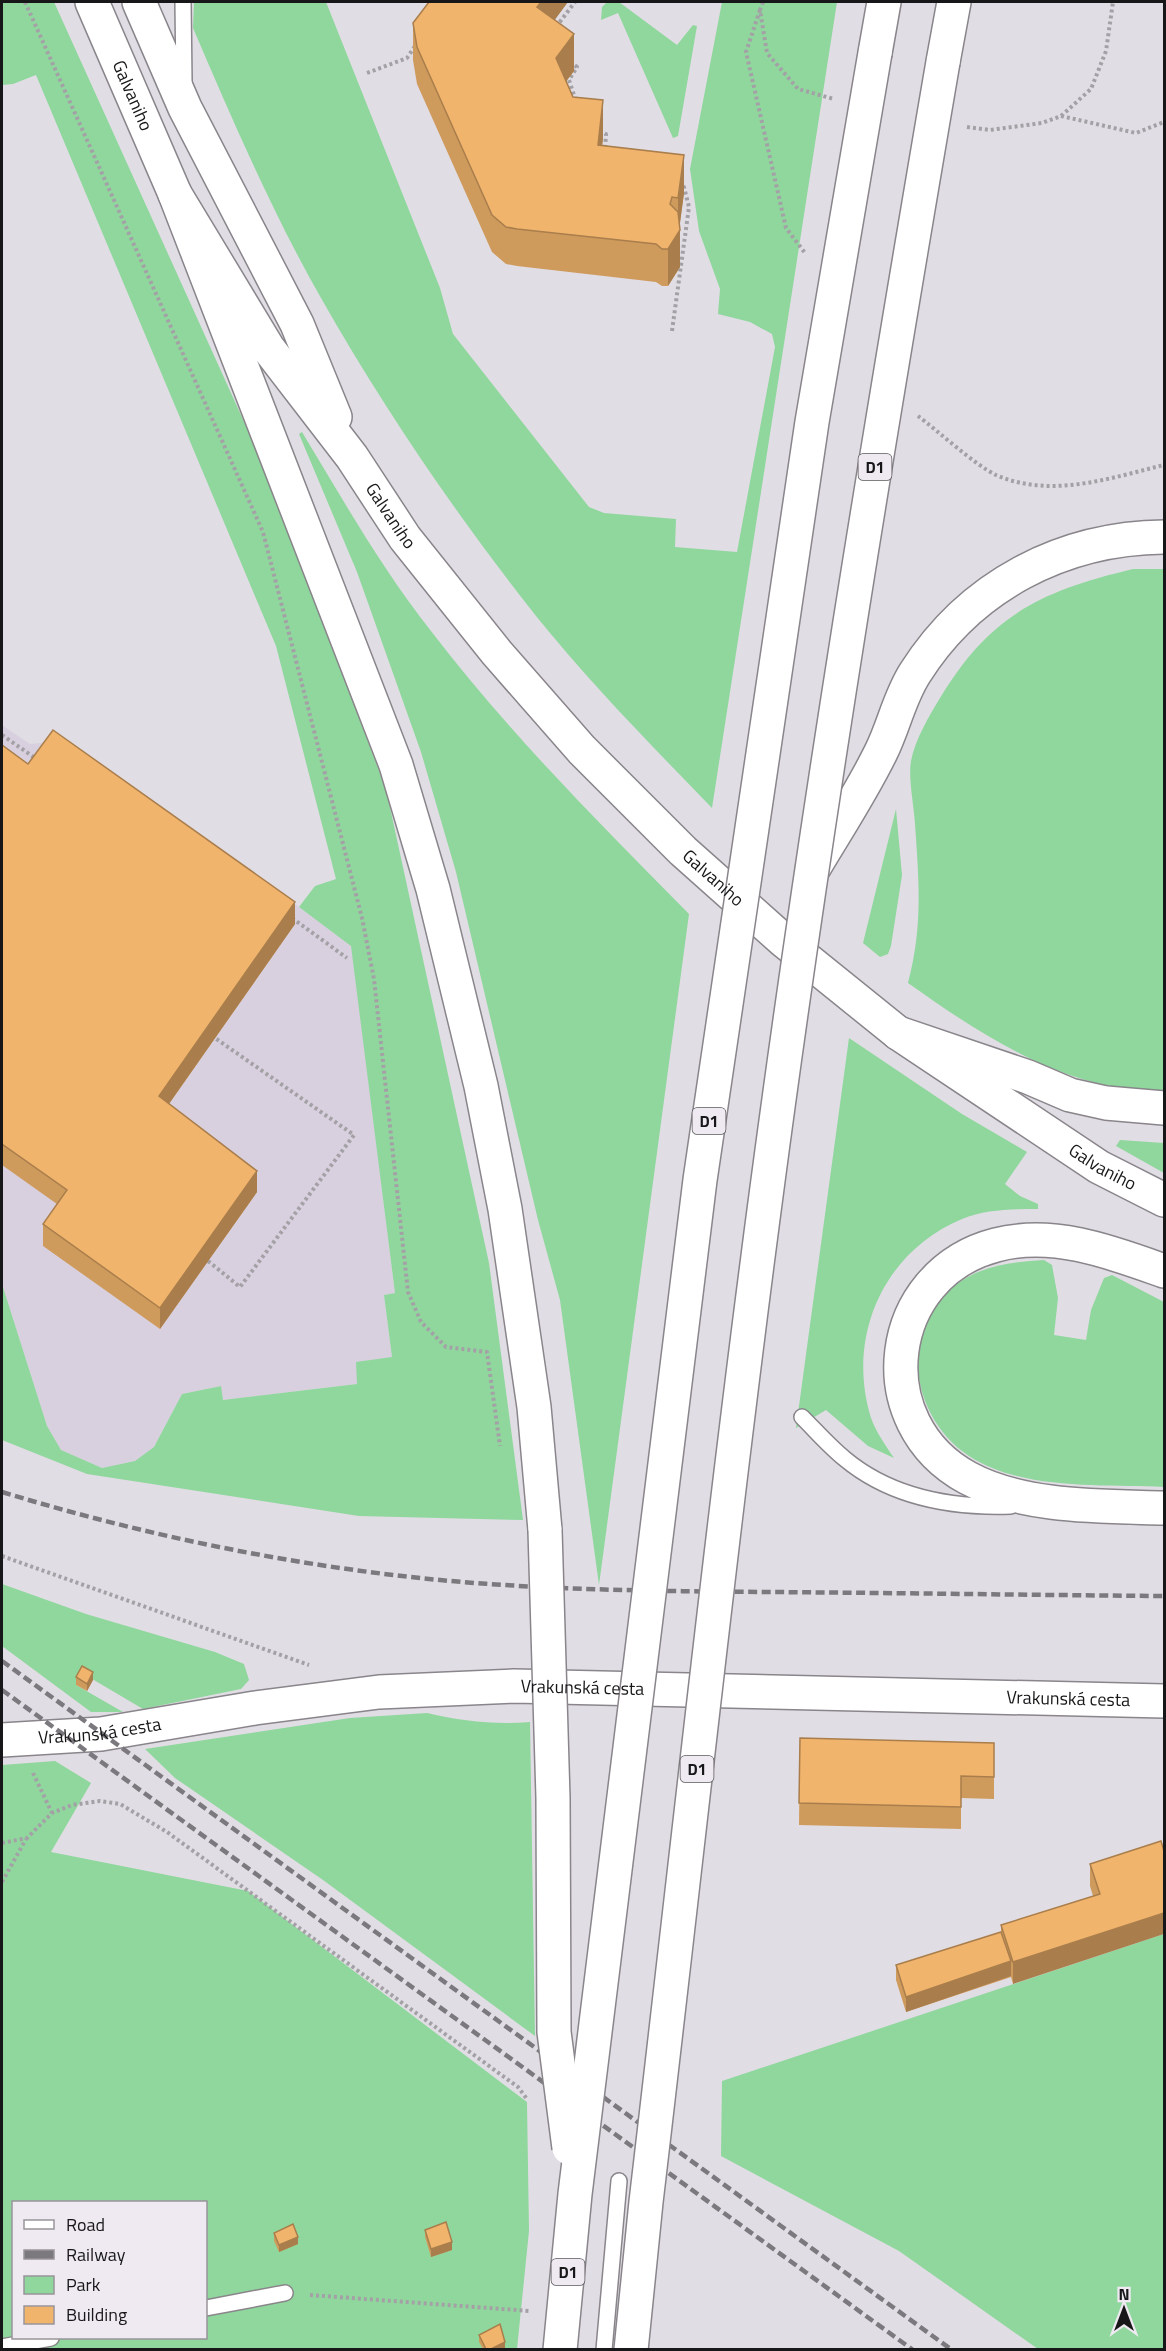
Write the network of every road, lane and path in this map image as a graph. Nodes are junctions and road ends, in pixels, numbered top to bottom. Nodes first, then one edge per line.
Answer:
1 (25, 2) edge
2 (92, 2) edge
3 (139, 2) edge
4 (175, 2) edge
5 (575, 2) edge
6 (884, 2) edge
7 (954, 2) edge
8 (183, 9) edge
9 (550, 35) edge
10 (420, 39) edge
11 (569, 61) edge
12 (367, 73) dead end
13 (578, 106) edge
14 (185, 108) junction
15 (1061, 116) dead end
16 (1164, 122) edge
17 (589, 132) edge
18 (605, 156) edge
19 (673, 185) edge
20 (175, 194) junction
21 (672, 331) dead end
22 (352, 458) junction
23 (1164, 537) edge
24 (2, 735) edge
25 (41, 754) edge
26 (812, 873) junction
27 (289, 916) edge
28 (347, 958) dead end
29 (898, 1033) junction
30 (215, 1038) edge
31 (1164, 1108) edge
32 (1164, 1200) edge
33 (208, 1261) edge
34 (1164, 1271) edge
35 (802, 1417) dead end
36 (501, 1457) dead end
37 (1065, 1503) junction
38 (1164, 1508) edge
39 (2, 1556) edge
40 (315, 1667) dead end
41 (1164, 1701) edge
42 (12, 1740) edge
43 (52, 1813) junction
44 (27, 1838) junction
45 (2, 1843) edge
46 (2, 1882) edge
47 (532, 2106) dead end
48 (619, 2181) dead end
49 (576, 2194) junction
50 (285, 2293) joint
51 (207, 2308) edge
52 (539, 2312) dead end
53 (41, 2339) edge
54 (2, 2347) edge
55 (560, 2349) edge
56 (604, 2349) edge
57 (631, 2349) edge

1 - 36 path
2 - 20 main road, Galvaniho
3 - 14 main road, Galvaniho
4 - 8 lane
5 - 9 path
6 - 49 main road, D1, bridge
7 - 26 main road, D1, bridge
8 - 14 lane
10 - 12 path
11 - 13 path
14 - 22 main road, Galvaniho
15 - 16 path
17 - 18 path
19 - 21 path
20 - 22 main road, Galvaniho
20 - 49 main road, bridge
22 - 29 main road, Galvaniho
23 - 26 main road
24 - 25 path
26 - 57 main road, D1, bridge
27 - 28 path
29 - 31 main road
29 - 32 main road, Galvaniho
30 - 33 path
34 - 37 main road
35 - 37 lane
37 - 38 main road
39 - 40 path
41 - 42 main road, Vrakunská cesta
42 - 43 path
43 - 44 path
43 - 47 path
44 - 45 path
44 - 46 path
48 - 56 lane
49 - 55 main road, D1, bridge
50 - 51 lane
50 - 52 path
53 - 54 lane

